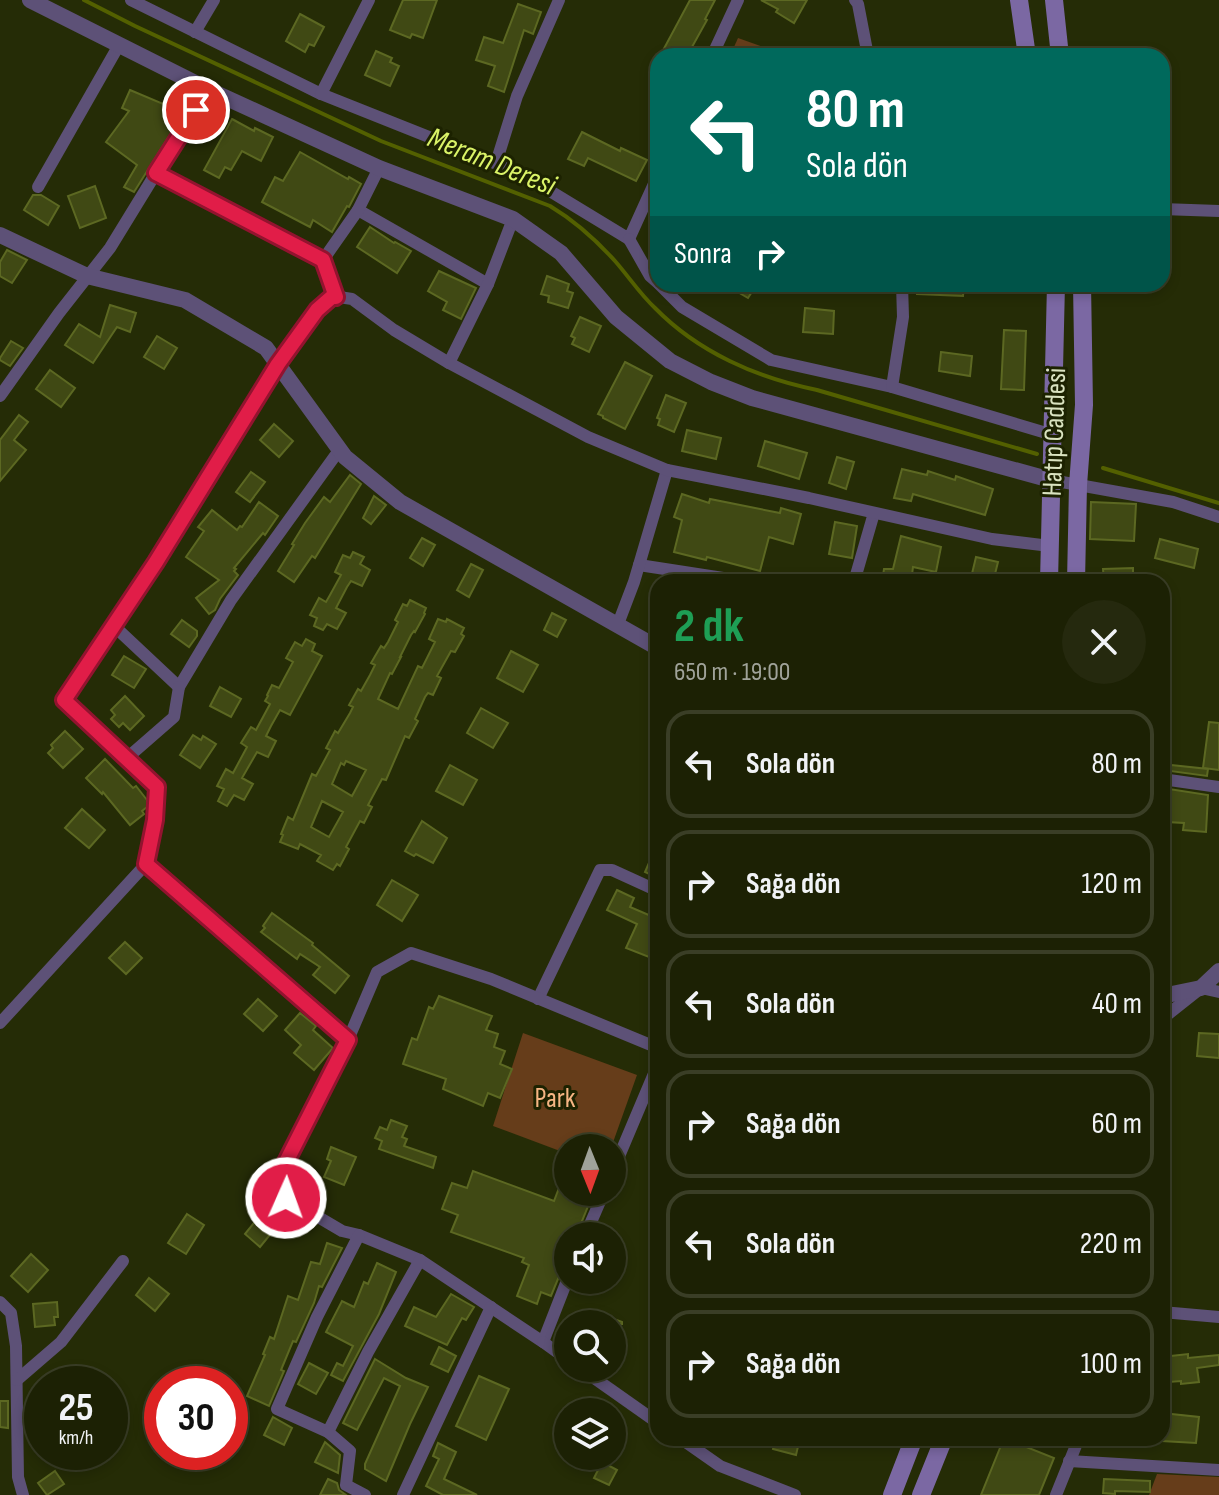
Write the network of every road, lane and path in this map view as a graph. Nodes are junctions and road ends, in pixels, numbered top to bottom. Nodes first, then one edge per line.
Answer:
1 (30, 0) edge
2 (131, 0) edge
3 (214, 0) edge
4 (369, 0) edge
5 (559, 0) edge
6 (738, 0) edge
7 (855, 0) edge
8 (1019, 0) edge
9 (1054, 0) edge
10 (195, 32) junction
11 (119, 45) junction
12 (716, 48) edge
13 (866, 48) edge
14 (1026, 48) edge
15 (1059, 48) edge
16 (209, 90) junction
17 (321, 94) junction
18 (496, 163) junction
19 (379, 168) junction
20 (156, 173) junction
21 (38, 187) dead end
22 (650, 193) edge
23 (1170, 209) edge
24 (358, 210) junction
25 (1219, 211) edge
26 (513, 219) junction
27 (0, 235) edge
28 (629, 239) junction
29 (323, 260) junction
30 (87, 276) junction
31 (650, 276) edge
32 (488, 284) junction
33 (666, 292) edge
34 (902, 292) edge
35 (1056, 292) edge
36 (1082, 292) edge
37 (336, 297) junction
38 (449, 363) junction
39 (278, 364) junction
40 (892, 387) junction
41 (0, 396) edge
42 (1053, 435) junction
43 (340, 449) junction
44 (667, 470) junction
45 (1051, 480) junction
46 (1078, 485) junction
47 (874, 513) junction
48 (1219, 517) edge
49 (1050, 546) junction
50 (639, 565) junction
51 (697, 574) edge
52 (856, 574) edge
53 (1049, 574) edge
54 (1076, 574) edge
55 (618, 624) junction
56 (114, 626) junction
57 (650, 643) edge
58 (179, 687) junction
59 (127, 758) junction
60 (1170, 780) edge
61 (1219, 787) edge
62 (146, 864) junction
63 (650, 887) edge
64 (1219, 971) edge
65 (1170, 984) edge
66 (1201, 988) junction
67 (1219, 992) edge
68 (1170, 994) edge
69 (538, 999) junction
70 (1170, 1013) edge
71 (0, 1023) edge
72 (348, 1040) junction
73 (650, 1045) edge
74 (650, 1083) edge
75 (626, 1140) edge
76 (359, 1235) junction
77 (420, 1260) junction
78 (123, 1261) dead end
79 (562, 1294) edge
80 (0, 1302) edge
81 (491, 1307) junction
82 (1170, 1313) edge
83 (1219, 1317) edge
84 (543, 1342) junction
85 (554, 1350) edge
86 (17, 1380) junction
87 (600, 1382) edge
88 (650, 1417) edge
89 (328, 1432) junction
90 (691, 1446) edge
91 (911, 1446) edge
92 (941, 1446) edge
93 (1076, 1446) edge
94 (1069, 1461) junction
95 (1219, 1470) edge
96 (23, 1495) edge
97 (365, 1495) edge
98 (403, 1495) edge
99 (795, 1495) edge
100 (892, 1495) edge
101 (921, 1495) edge
102 (1056, 1495) edge

1 - 11 street
2 - 10 street
3 - 10 street
4 - 17 street
5 - 18 street
6 - 12 street
7 - 13 street
8 - 14 main road
9 - 15 main road
10 - 17 street
11 - 16 street
11 - 21 street
16 - 19 street
16 - 20 street
17 - 18 street
18 - 28 street
19 - 24 street
19 - 26 street
20 - 29 street
20 - 30 street
22 - 28 street
23 - 25 street
24 - 29 street
24 - 32 street
26 - 32 street
26 - 45 street
27 - 30 street
28 - 31 street
29 - 37 street
30 - 39 street
30 - 41 street
32 - 38 street
33 - 40 street
34 - 40 street
35 - 42 main road, Hatıp Caddesi
36 - 46 main road, Hatıp Caddesi
37 - 38 street
37 - 39 street
38 - 44 street
39 - 43 street
39 - 56 street
40 - 42 street
42 - 45 main road, Hatıp Caddesi
43 - 55 street
43 - 58 street
44 - 47 street
44 - 50 street
45 - 46 street
45 - 49 main road, Hatıp Caddesi
46 - 48 street
46 - 54 main road, Hatıp Caddesi
47 - 49 street
47 - 52 street
49 - 53 main road, Hatıp Caddesi
50 - 51 street
50 - 55 street
55 - 57 street
56 - 58 street
56 - 59 street
58 - 59 street
59 - 62 street
60 - 61 street
62 - 71 street
62 - 72 street
63 - 69 street
64 - 66 street
65 - 66 street
66 - 67 street
66 - 68 street
66 - 70 street
69 - 72 street
69 - 73 street
72 - 76 street
74 - 75 street
76 - 77 street
76 - 89 street
77 - 81 street
77 - 89 street
78 - 86 street
79 - 84 street
80 - 86 street
81 - 84 street
81 - 98 street
82 - 83 street
84 - 85 street
86 - 96 street
87 - 88 street
89 - 97 street
90 - 99 street
91 - 100 main road
92 - 101 main road
93 - 94 street
94 - 95 street
94 - 102 street

